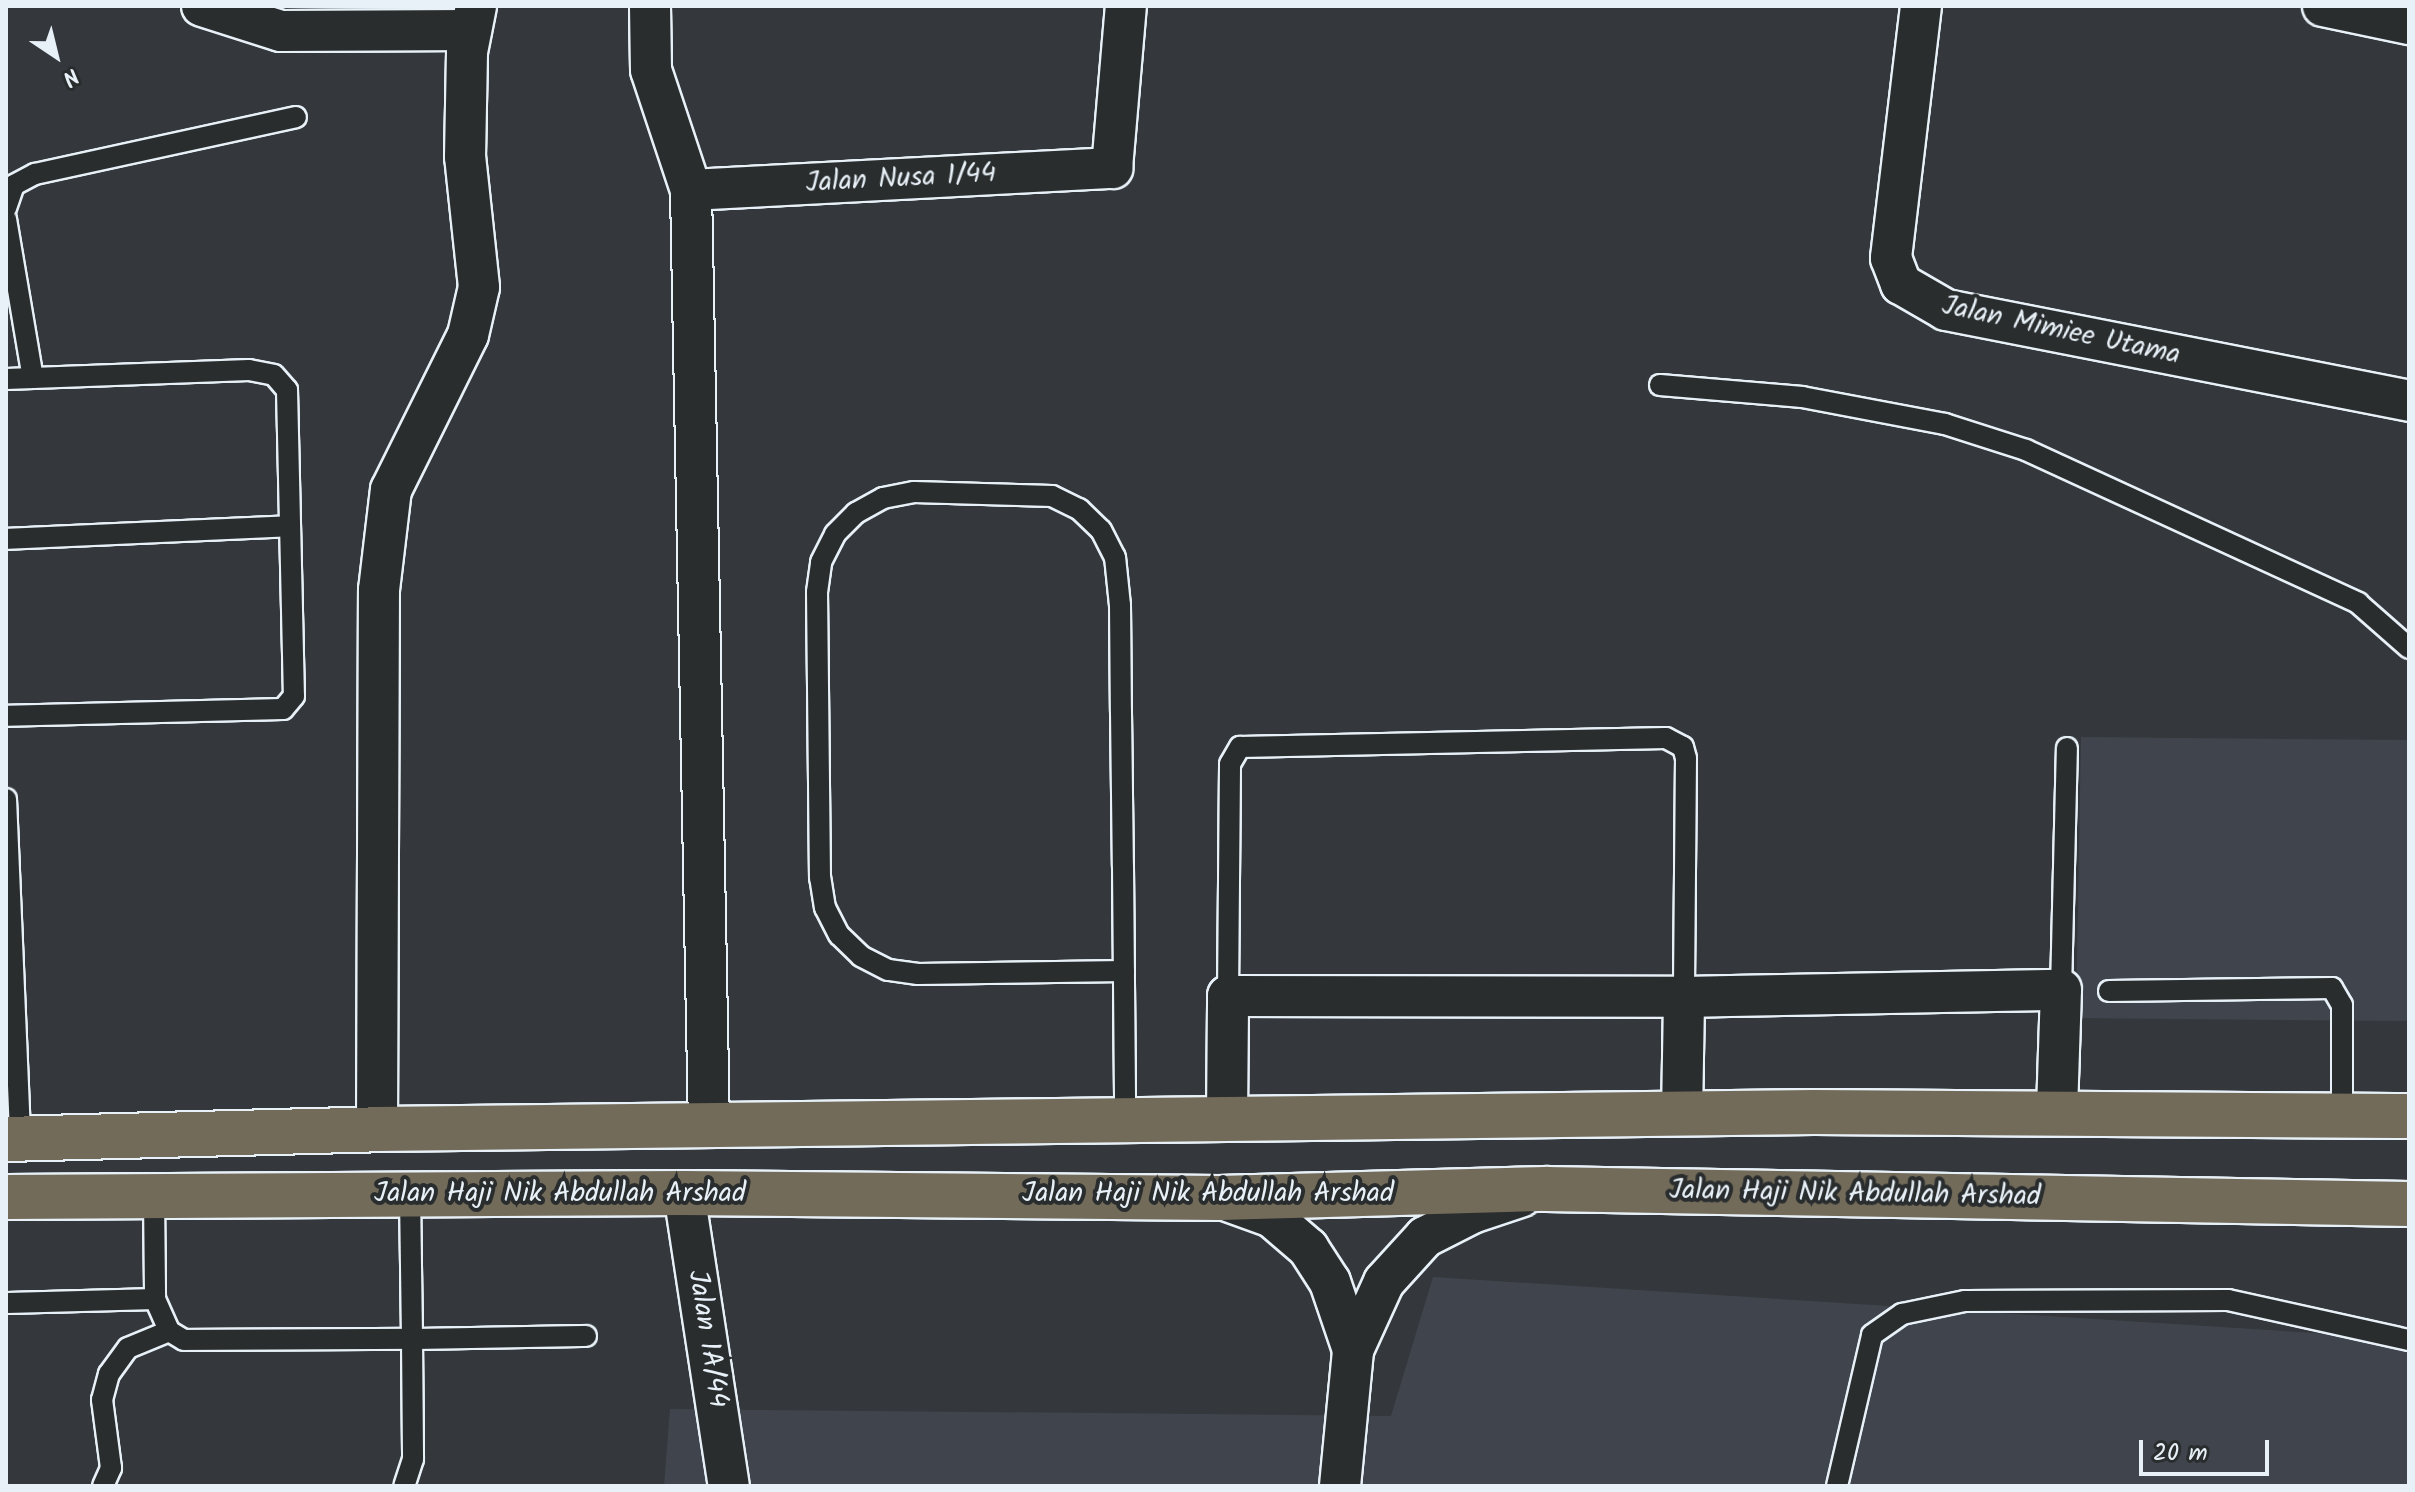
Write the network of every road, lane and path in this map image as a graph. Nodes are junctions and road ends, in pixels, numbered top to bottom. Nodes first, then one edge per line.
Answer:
1 (202, 6) edge
2 (650, 6) edge
3 (1126, 6) edge
4 (1921, 6) edge
5 (2323, 6) edge
6 (474, 18) edge
7 (2409, 24) edge
8 (296, 117) dead end
9 (691, 190) junction
10 (6, 208) edge
11 (6, 219) edge
12 (33, 378) junction
13 (6, 379) edge
14 (1660, 385) dead end
15 (2409, 401) edge
16 (290, 526) junction
17 (6, 539) edge
18 (2409, 648) edge
19 (6, 716) edge
20 (2067, 748) dead end
21 (6, 799) edge
22 (1124, 971) junction
23 (2061, 990) junction
24 (2109, 991) dead end
25 (11, 994) edge
26 (1228, 996) junction
27 (1684, 997) junction
28 (2057, 1113) junction
29 (1682, 1115) junction
30 (2342, 1115) junction
31 (2409, 1116) edge
32 (1227, 1120) junction
33 (1125, 1121) junction
34 (709, 1127) junction
35 (377, 1129) junction
36 (13, 1139) edge
37 (1546, 1189) junction
38 (684, 1193) junction
39 (410, 1194) junction
40 (154, 1196) junction
41 (6, 1197) edge
42 (1219, 1198) junction
43 (2409, 1204) edge
44 (155, 1299) junction
45 (6, 1303) edge
46 (169, 1331) junction
47 (586, 1336) dead end
48 (412, 1339) junction
49 (2409, 1340) edge
50 (1353, 1350) junction
51 (103, 1486) edge
52 (404, 1486) edge
53 (729, 1486) edge
54 (1340, 1486) edge
55 (1837, 1486) edge

1 - 6 street
2 - 9 street
3 - 9 street, Jalan Nusa 1/44
4 - 15 street, Jalan Mimiee Utama
5 - 7 street
6 - 35 street
8 - 10 lane
9 - 34 street
11 - 12 lane
12 - 13 lane
12 - 16 lane
14 - 18 lane
16 - 17 lane
16 - 19 lane
20 - 23 lane
21 - 25 lane
22 - 22 lane
22 - 33 lane
23 - 27 street
23 - 28 street
24 - 30 lane
25 - 36 lane
26 - 27 street
26 - 27 lane
26 - 32 street
27 - 29 street
28 - 29 main road
28 - 30 main road
29 - 32 main road
30 - 31 main road
32 - 33 main road
33 - 34 main road
34 - 35 main road
35 - 36 main road
37 - 42 main road, Jalan Haji Nik Abdullah Arshad
37 - 43 main road, Jalan Haji Nik Abdullah Arshad
37 - 50 street
38 - 39 main road, Jalan Haji Nik Abdullah Arshad
38 - 42 main road, Jalan Haji Nik Abdullah Arshad
38 - 53 street, Jalan 1A/44
39 - 40 main road, Jalan Haji Nik Abdullah Arshad
39 - 48 lane
40 - 41 main road, Jalan Haji Nik Abdullah Arshad
40 - 44 lane
42 - 50 street
44 - 45 lane
44 - 46 lane
46 - 48 lane
46 - 51 lane
47 - 48 lane
48 - 52 lane
49 - 55 lane
50 - 54 street

